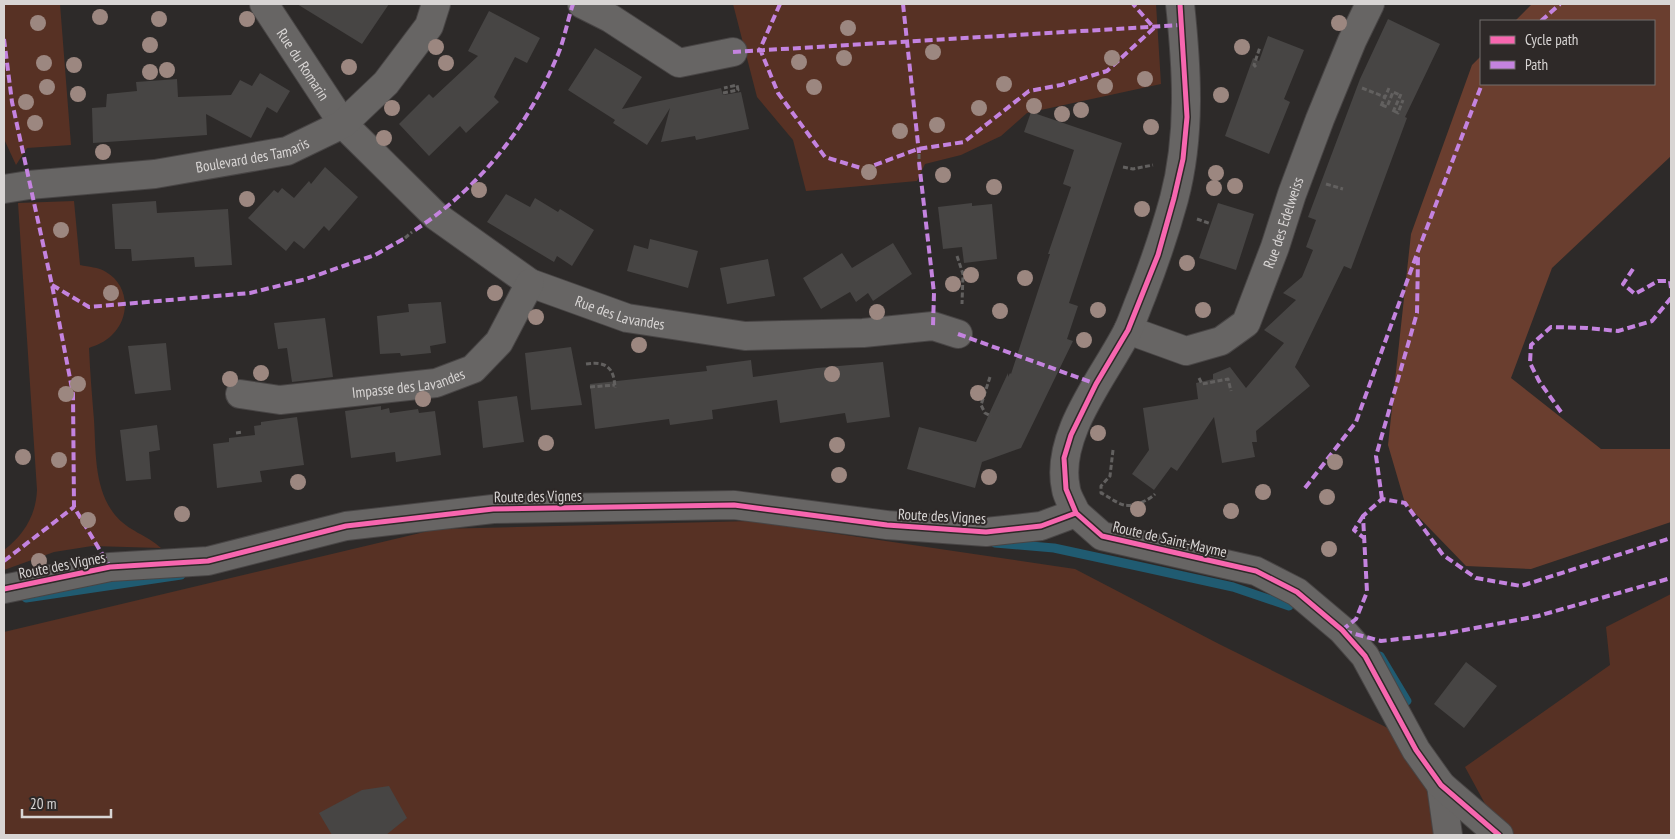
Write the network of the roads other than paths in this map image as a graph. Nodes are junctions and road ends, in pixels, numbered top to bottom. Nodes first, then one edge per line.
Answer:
1 (264, 4) edge
2 (436, 4) edge
3 (582, 4) edge
4 (1180, 4) edge
5 (1370, 4) edge
6 (733, 52) dead end
7 (343, 124) junction
8 (4, 189) edge
9 (530, 283) junction
10 (1128, 330) junction
11 (958, 334) dead end
12 (240, 394) dead end
13 (1076, 513) junction
14 (4, 589) edge
15 (1441, 785) junction
16 (1448, 835) edge
17 (1499, 835) edge

1 - 7 street, Rue du Romarin
2 - 7 street, Boulevard des Tamaris
3 - 6 street
4 - 10 street, Route de Saint-Mayme
5 - 10 street, Rue des Edelweiss
7 - 8 street, Boulevard des Tamaris
7 - 9 street, Rue des Lavandes
9 - 11 street, Rue des Lavandes
9 - 12 street, Impasse des Lavandes
10 - 13 street, Route de Saint-Mayme
13 - 14 street, Route des Vignes
13 - 15 street, Route de Saint-Mayme
15 - 16 street
15 - 17 street, Route de Saint-Mayme

